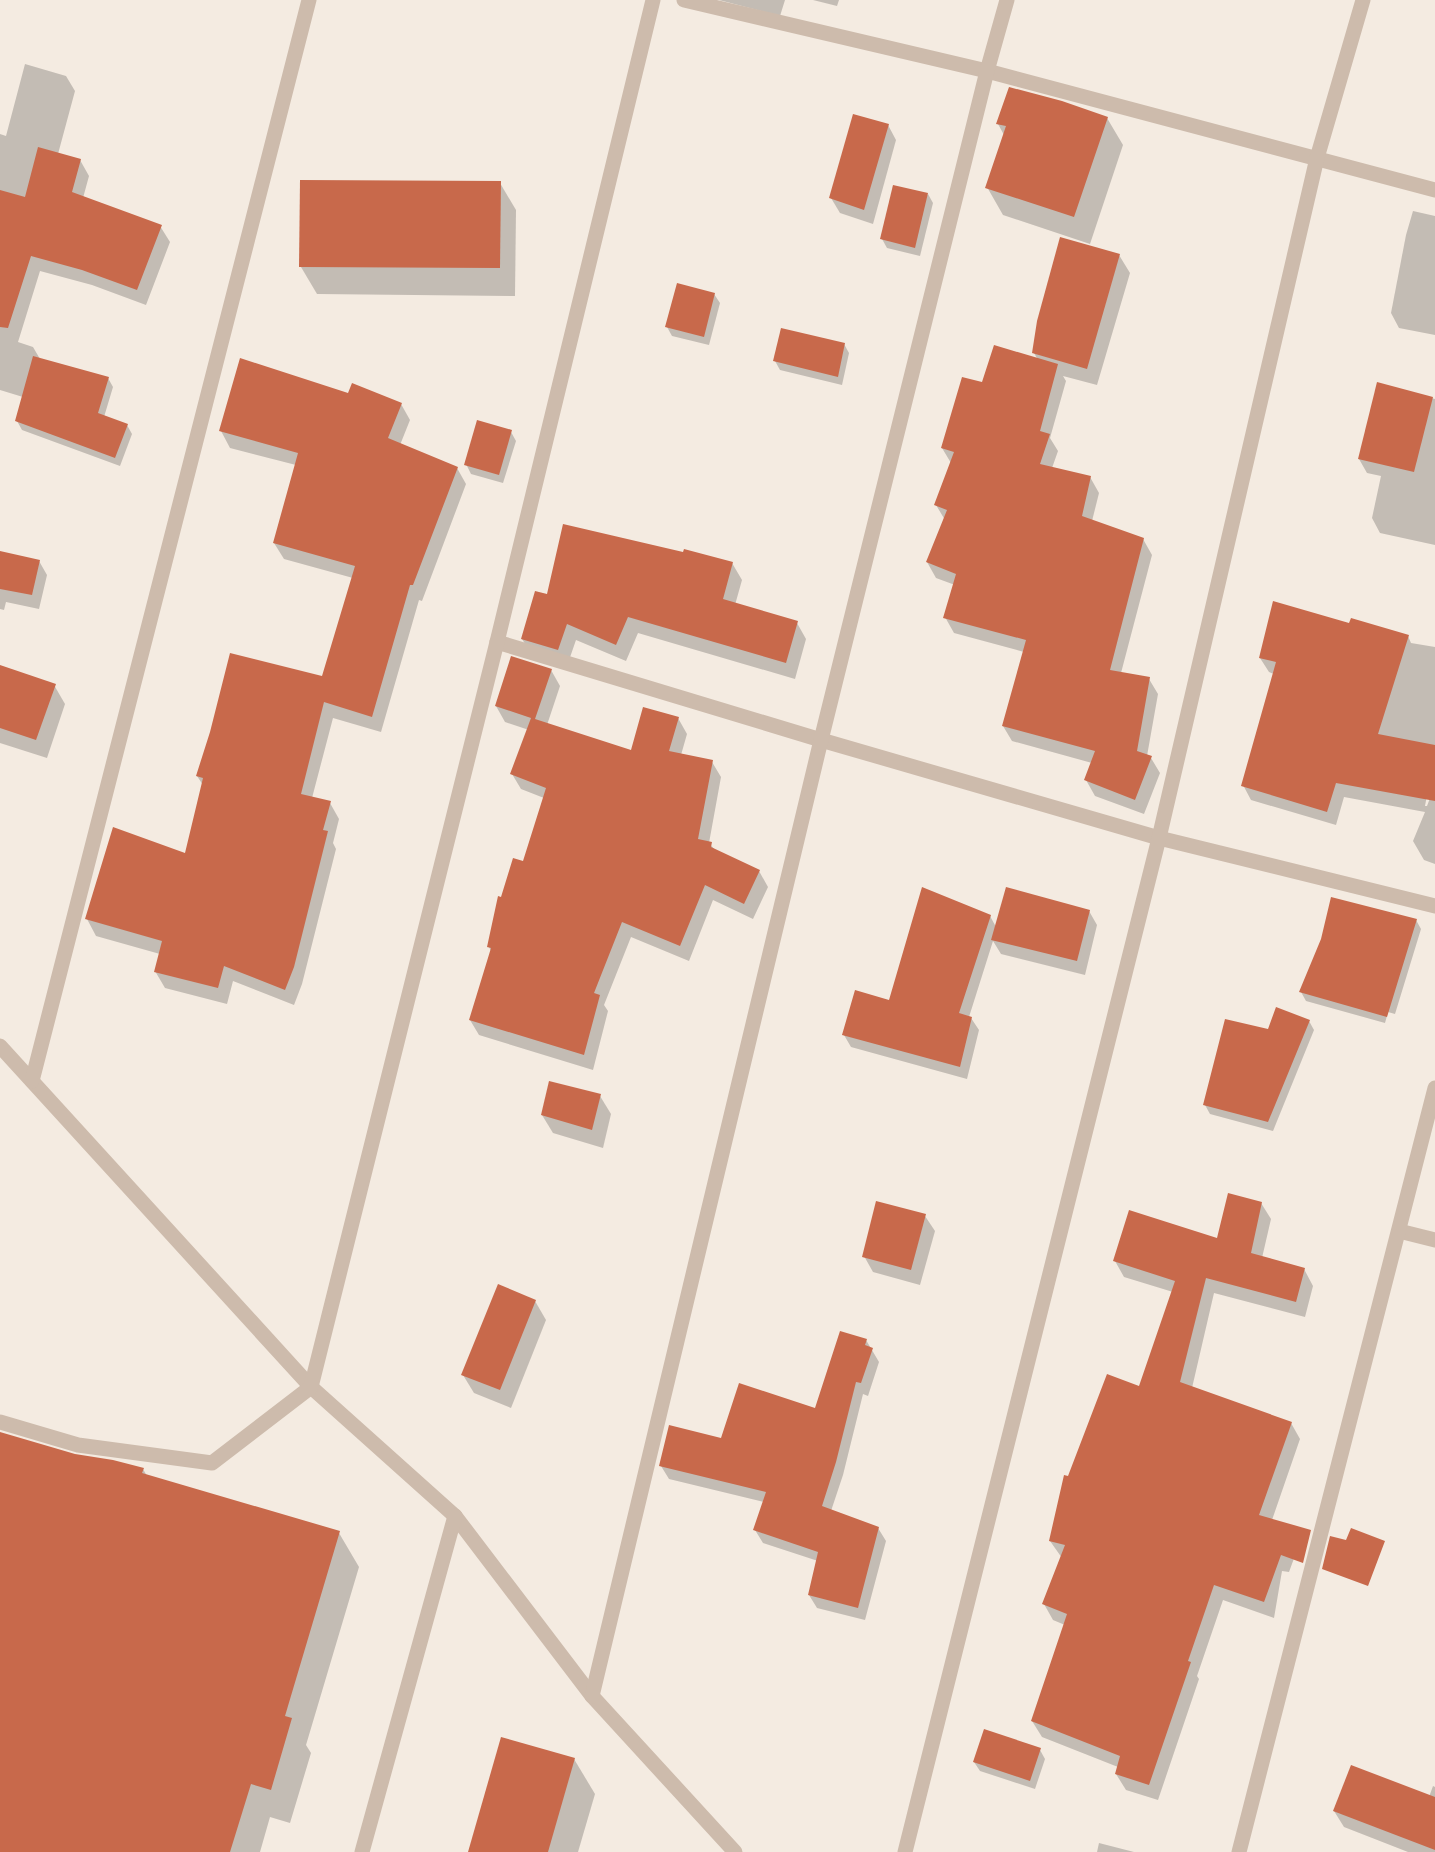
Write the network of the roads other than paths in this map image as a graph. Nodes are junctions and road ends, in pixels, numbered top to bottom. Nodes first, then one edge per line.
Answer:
1 (309, 0) edge
2 (653, 0) edge
3 (684, 0) edge
4 (1007, 0) edge
5 (1363, 0) edge
6 (987, 72) junction
7 (1317, 158) junction
8 (1435, 190) edge
9 (496, 642) junction
10 (821, 740) junction
11 (1159, 838) junction
12 (1435, 906) edge
13 (0, 1046) edge
14 (32, 1081) junction
15 (1435, 1088) edge
16 (1399, 1231) junction
17 (1435, 1240) edge
18 (310, 1387) junction
19 (0, 1422) edge
20 (455, 1516) junction
21 (592, 1696) junction
22 (362, 1852) edge
23 (735, 1852) edge
24 (905, 1852) edge
25 (1239, 1852) edge

1 - 14 street
2 - 9 street
3 - 6 street
4 - 6 street
5 - 7 street
6 - 7 street
6 - 10 street
7 - 8 street
7 - 11 street
9 - 10 street
9 - 18 street
10 - 11 street
10 - 21 street
11 - 12 street
11 - 24 street
13 - 14 street
14 - 18 street
15 - 16 street
16 - 17 street
16 - 25 street
18 - 19 street
18 - 20 street
20 - 21 street
20 - 22 street
21 - 23 street

